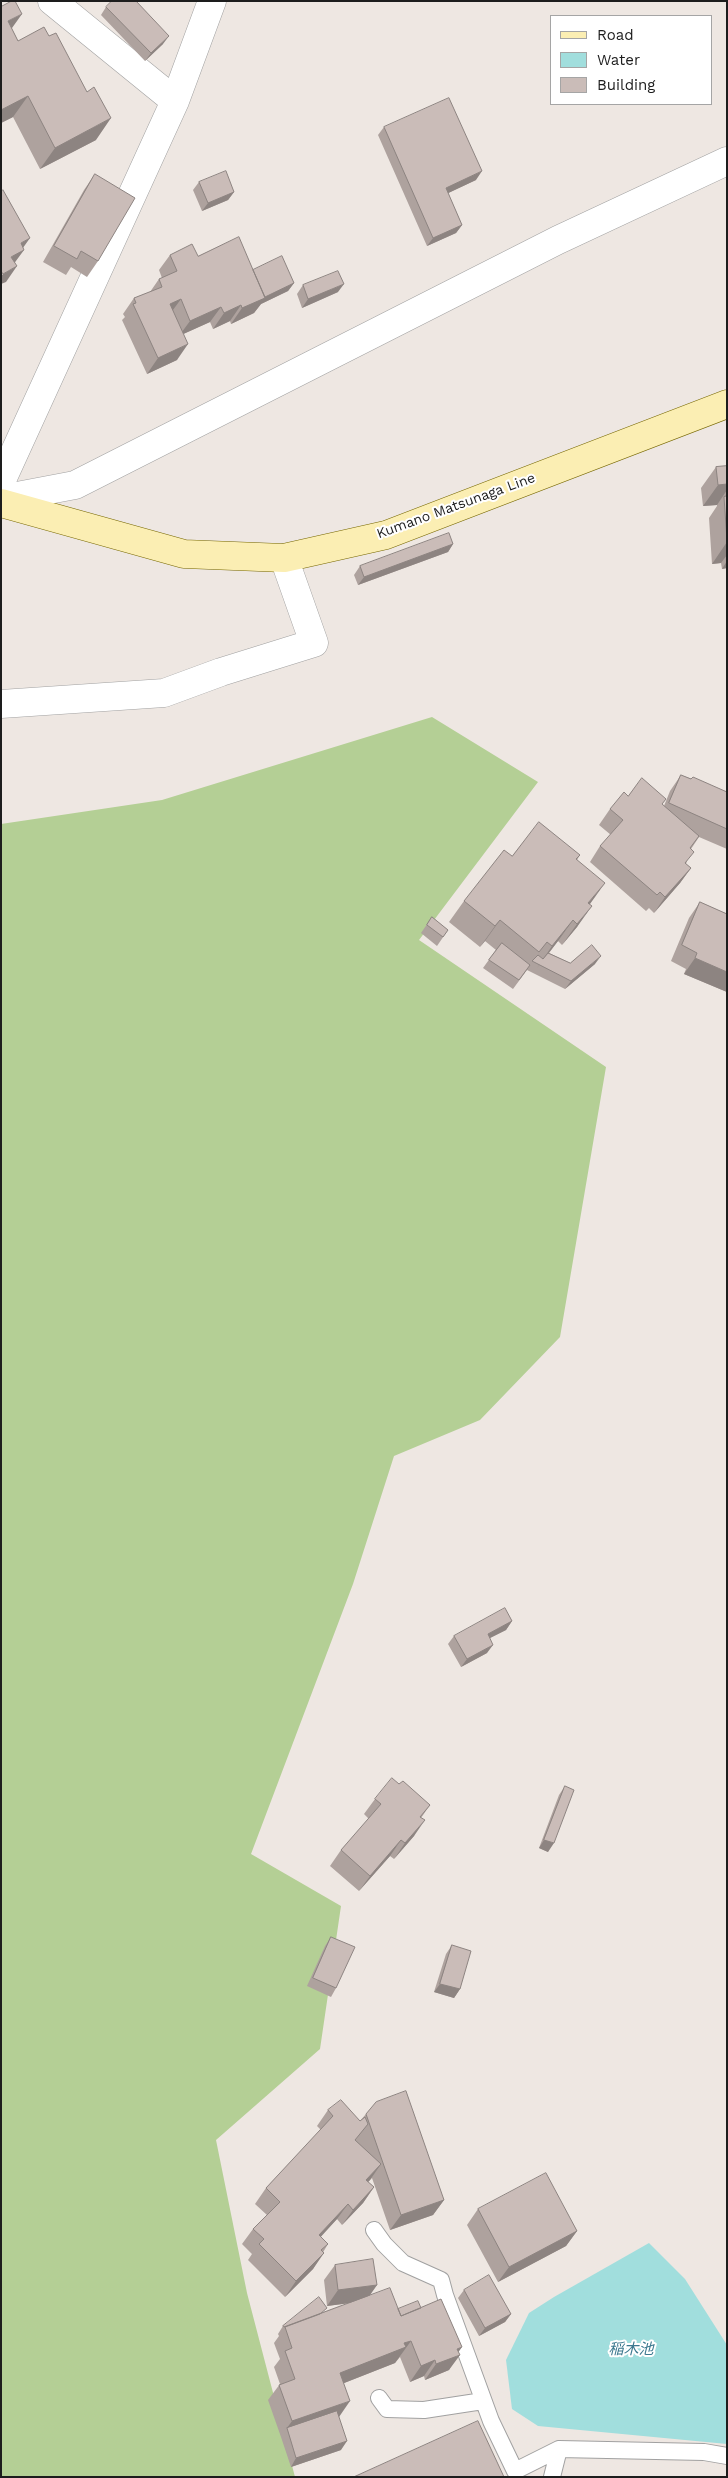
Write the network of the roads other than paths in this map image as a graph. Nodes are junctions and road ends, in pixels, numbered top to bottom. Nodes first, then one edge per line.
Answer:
1 (52, 1) edge
2 (212, 1) edge
3 (174, 101) junction
4 (727, 161) edge
5 (727, 404) edge
6 (1, 482) edge
7 (1, 499) edge
8 (1, 504) edge
9 (284, 558) junction
10 (1, 704) edge
11 (374, 2230) dead end
12 (379, 2398) dead end
13 (483, 2401) junction
14 (559, 2449) junction
15 (727, 2456) edge
16 (552, 2477) edge

1 - 3 street
2 - 3 street
3 - 6 street
4 - 7 street
5 - 9 main road, Kumano Matsunaga Line
8 - 9 main road, Kumano Matsunaga Line
9 - 10 street
11 - 13 lane
12 - 13 lane
13 - 14 lane
14 - 15 lane
14 - 16 lane

